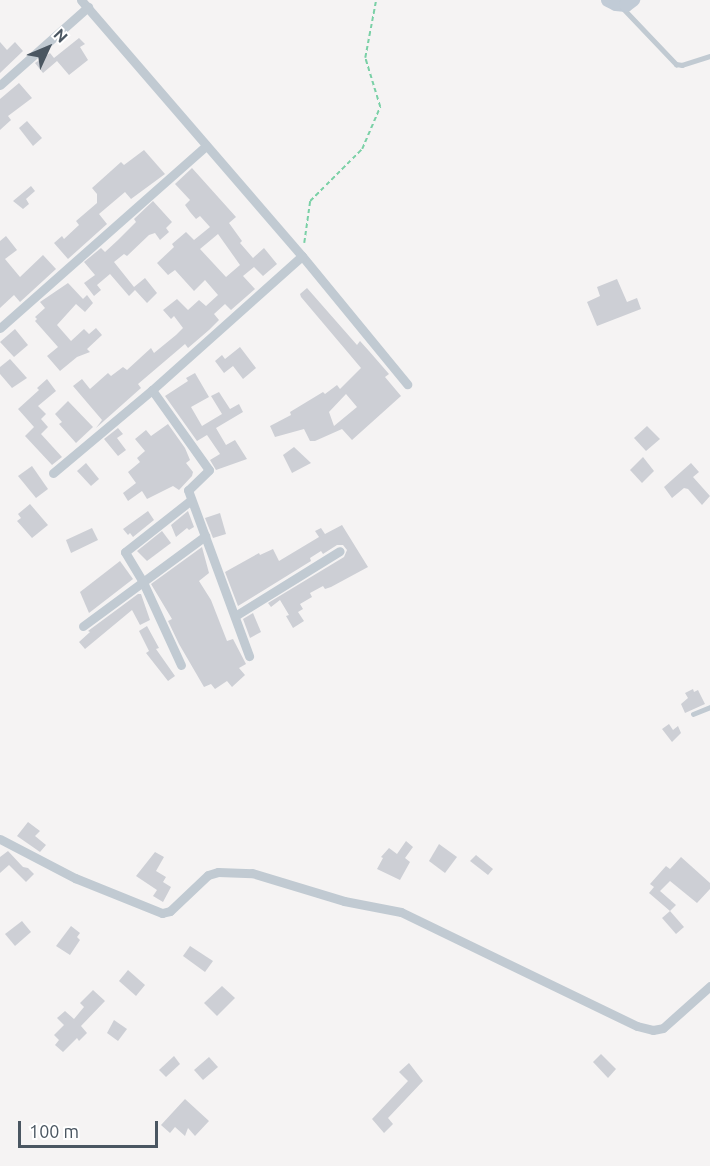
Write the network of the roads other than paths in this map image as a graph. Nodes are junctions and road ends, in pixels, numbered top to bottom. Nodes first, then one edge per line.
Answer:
1 (620, 2) edge
2 (84, 4) edge
3 (710, 56) edge
4 (0, 85) edge
5 (206, 146) junction
6 (302, 256) junction
7 (0, 328) edge
8 (407, 384) dead end
9 (152, 390) junction
10 (53, 472) dead end
11 (191, 500) junction
12 (205, 536) junction
13 (340, 551) dead end
14 (143, 582) junction
15 (235, 616) junction
16 (83, 626) dead end
17 (249, 656) dead end
18 (181, 665) dead end
19 (710, 707) edge
20 (693, 714) dead end
21 (0, 839) edge
22 (710, 986) edge

1 - 3 lane
2 - 4 street
2 - 5 street
5 - 6 street
5 - 7 street
6 - 8 street
6 - 9 street
9 - 10 street
9 - 11 street
11 - 12 street
11 - 14 street
12 - 14 street
12 - 15 street
13 - 15 street
14 - 16 street
14 - 18 street
15 - 17 street
19 - 20 lane
21 - 22 street

